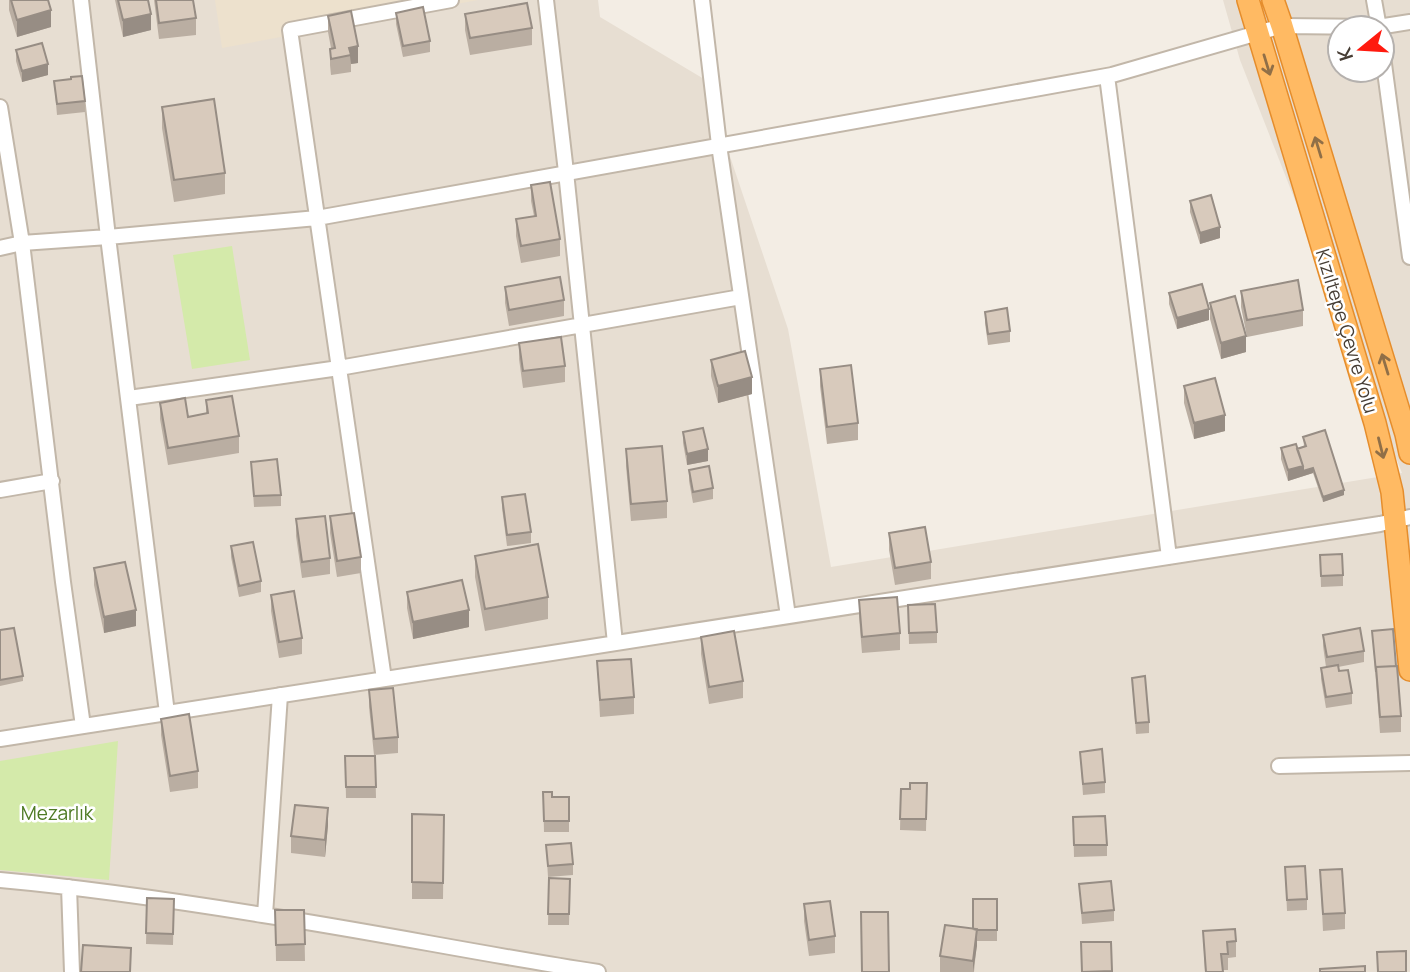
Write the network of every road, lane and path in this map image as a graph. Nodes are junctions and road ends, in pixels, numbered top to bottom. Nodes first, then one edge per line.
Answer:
1 (81, 0) edge
2 (451, 0) edge
3 (546, 0) edge
4 (702, 0) edge
5 (1248, 0) edge
6 (1273, 0) edge
7 (1282, 26) junction
8 (1326, 26) edge
9 (1258, 33) junction
10 (1107, 76) junction
11 (1387, 84) edge
12 (0, 107) edge
13 (719, 145) junction
14 (566, 172) junction
15 (317, 218) junction
16 (108, 237) junction
17 (22, 243) junction
18 (0, 248) edge
19 (1410, 257) edge
20 (741, 297) junction
21 (582, 326) junction
22 (339, 368) junction
23 (129, 398) junction
24 (1410, 453) edge
25 (52, 481) junction
26 (0, 490) edge
27 (1402, 519) edge
28 (1169, 557) junction
29 (788, 616) junction
30 (615, 643) junction
31 (1410, 670) edge
32 (384, 679) junction
33 (280, 695) junction
34 (167, 713) junction
35 (83, 726) junction
36 (0, 739) edge
37 (1410, 763) edge
38 (1279, 766) dead end
39 (0, 880) edge
40 (69, 887) junction
41 (265, 915) junction
42 (512, 966) edge
43 (72, 972) edge
44 (598, 972) edge

1 - 16 street
2 - 15 street
3 - 14 street
4 - 13 street
5 - 9 highway, Kızıltepe Çevre Yolu
6 - 7 highway, Kızıltepe Çevre Yolu
7 - 8 street
7 - 9 street
24 -> 7 highway, Kızıltepe Çevre Yolu
9 - 10 street
9 -> 27 highway, Kızıltepe Çevre Yolu
10 - 13 street
10 - 28 street
11 - 19 street
12 - 17 street
13 - 14 street
13 - 20 street
14 - 15 street
14 - 21 street
15 - 16 street
15 - 22 street
16 - 17 street
16 - 23 street
17 - 18 street
17 - 25 street
20 - 21 street
20 - 29 street
21 - 22 street
21 - 30 street
22 - 23 street
22 - 32 street
23 - 34 street
25 - 26 street
25 - 35 street
27 - 28 street
27 - 31 highway, Kızıltepe Çevre Yolu
28 - 29 street
29 - 30 street
30 - 32 street
32 - 33 street
33 - 34 street
33 - 41 street
34 - 35 street
35 - 36 street
37 - 38 street
39 - 40 street
40 - 41 street
40 - 43 street
41 - 42 street
42 - 44 street

